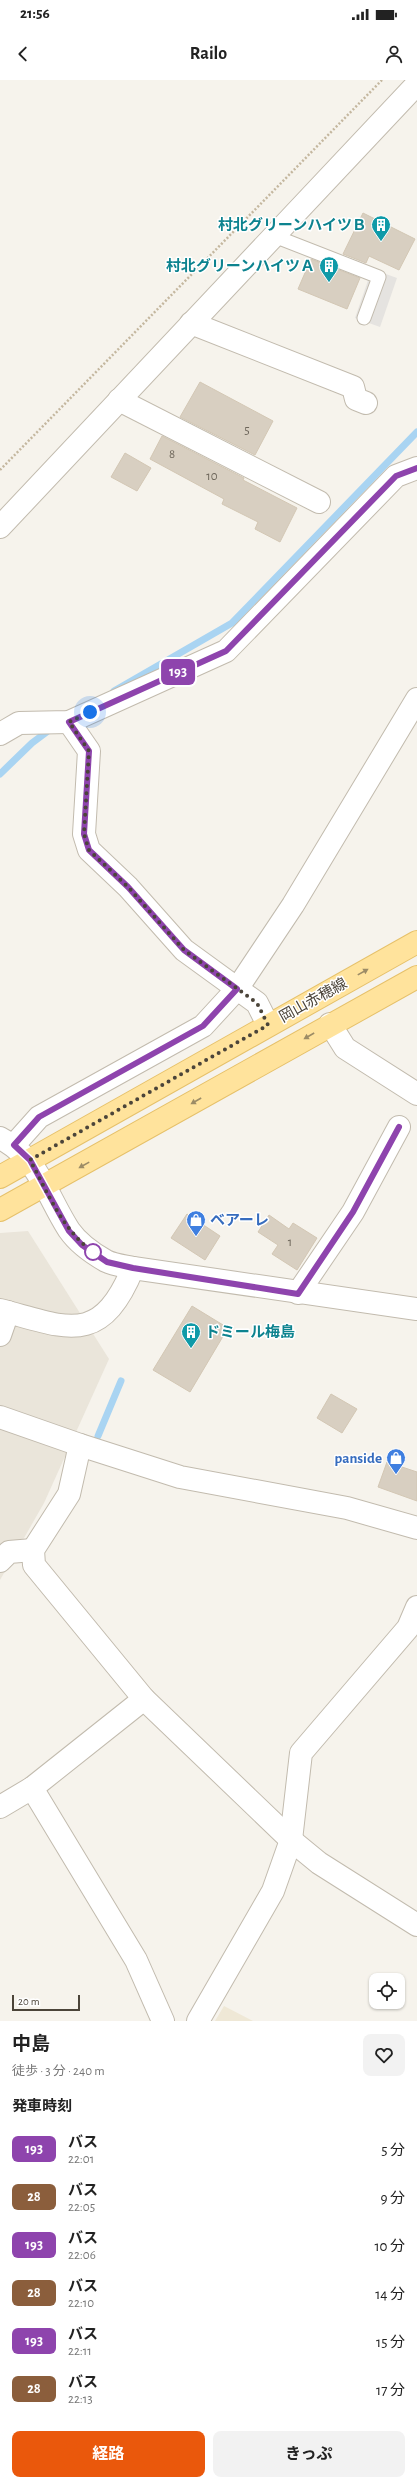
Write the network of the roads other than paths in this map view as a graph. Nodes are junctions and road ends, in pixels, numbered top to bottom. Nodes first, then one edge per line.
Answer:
1 (417, 84) edge
2 (274, 236) junction
3 (364, 318) dead end
4 (191, 323) junction
5 (119, 400) junction
6 (366, 403) dead end
7 (417, 468) edge
8 (318, 502) dead end
9 (0, 527) edge
10 (417, 700) edge
11 (69, 722) junction
12 (0, 734) edge
13 (417, 942) edge
14 (417, 977) edge
15 (237, 989) junction
16 (330, 1024) junction
17 (268, 1025) junction
18 (417, 1094) edge
19 (399, 1127) dead end
20 (7, 1142) edge
21 (30, 1160) junction
22 (0, 1177) edge
23 (44, 1186) junction
24 (0, 1210) edge
25 (133, 1268) junction
26 (298, 1294) junction
27 (417, 1310) edge
28 (4, 1311) edge
29 (0, 1335) edge
30 (0, 1417) edge
31 (80, 1445) junction
32 (417, 1528) edge
33 (33, 1550) junction
34 (0, 1561) edge
35 (417, 1607) edge
36 (144, 1699) junction
37 (32, 1788) junction
38 (0, 1807) edge
39 (291, 1840) junction
40 (417, 1924) edge
41 (163, 2021) edge
42 (198, 2021) edge

1 - 2 street
2 - 3 lane
2 - 4 street
4 - 5 street
4 - 6 street
5 - 8 street
5 - 9 street
7 - 11 street
10 - 15 street
11 - 12 street
11 - 15 street
17 -> 13 main road, 岡山赤穂線
14 - 16 main road, 岡山赤穂線
15 - 17 street
15 - 20 street
16 - 18 street
16 -> 23 main road, 岡山赤穂線
17 - 21 main road, 岡山赤穂線
19 - 26 street
20 - 21 street
21 - 22 main road, 岡山赤穂線
21 - 23 street
23 - 24 main road, 岡山赤穂線
23 - 25 street
25 - 26 street
25 - 28 street
26 - 27 street
28 - 29 street
30 - 31 street
31 - 32 street
31 - 33 street
33 - 34 street
33 - 36 street
35 - 39 street
36 - 37 street
36 - 39 street
37 - 38 street
37 - 41 street
39 - 40 street
39 - 42 street

